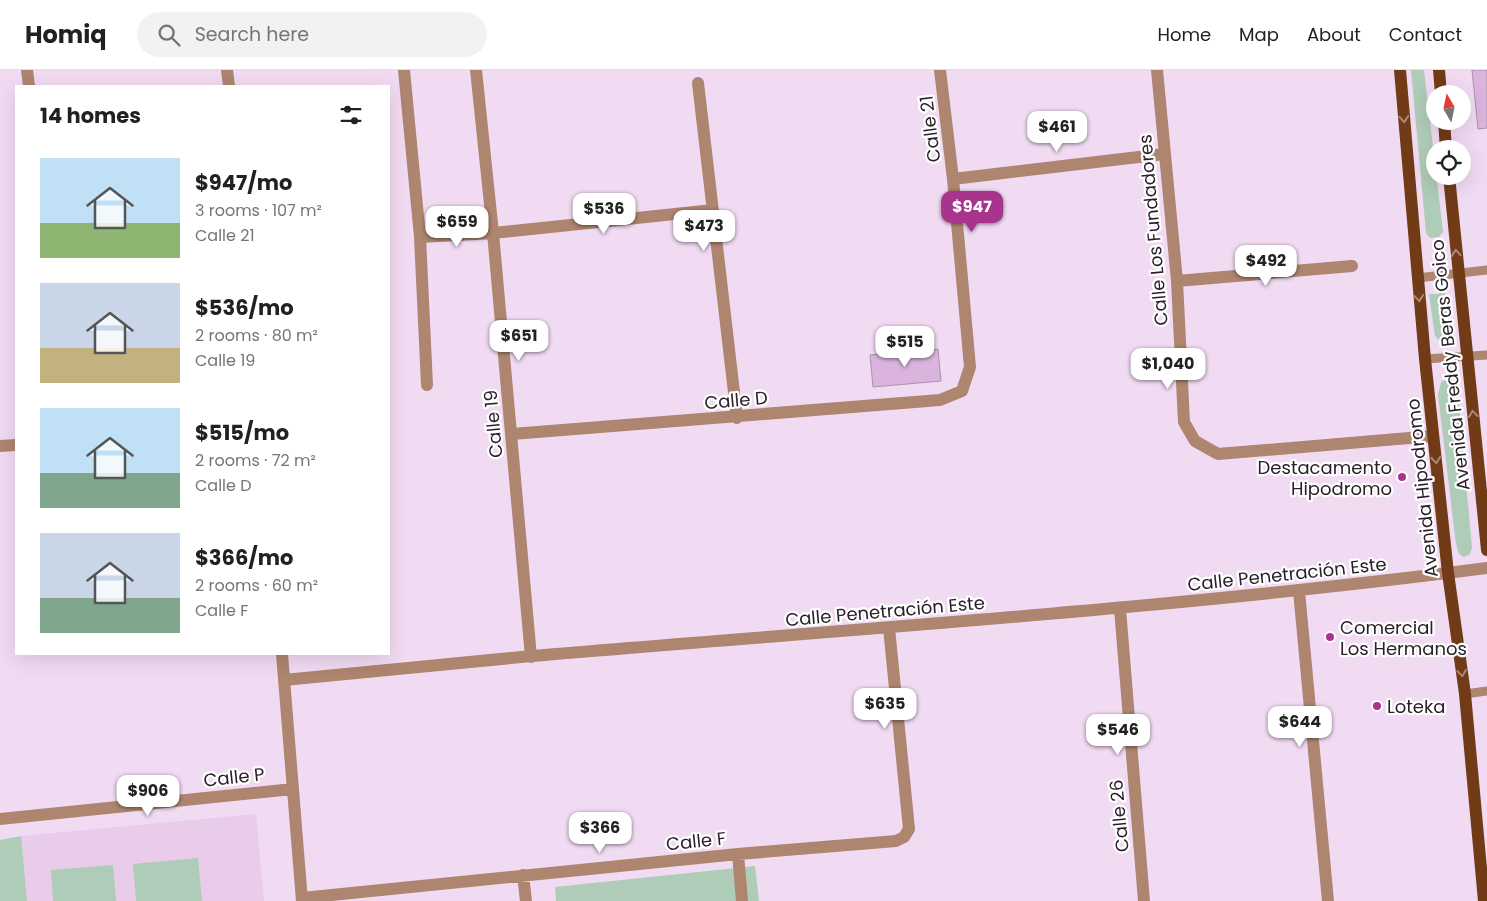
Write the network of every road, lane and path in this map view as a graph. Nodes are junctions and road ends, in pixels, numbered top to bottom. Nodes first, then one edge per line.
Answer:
1 (27, 70) edge
2 (227, 70) edge
3 (404, 70) edge
4 (476, 70) edge
5 (940, 70) edge
6 (1157, 70) edge
7 (1400, 70) edge
8 (1439, 70) edge
9 (698, 83) dead end
10 (29, 85) edge
11 (229, 85) edge
12 (1440, 85) edge
13 (1164, 154) junction
14 (953, 179) junction
15 (1450, 185) edge
16 (713, 210) junction
17 (493, 233) junction
18 (420, 236) junction
19 (1352, 266) dead end
20 (1487, 270) edge
21 (1457, 273) junction
22 (1417, 278) junction
23 (1177, 281) junction
24 (1487, 355) edge
25 (1467, 357) junction
26 (1425, 360) junction
27 (427, 385) dead end
28 (962, 391) joint
29 (737, 418) junction
30 (512, 434) junction
31 (1434, 436) junction
32 (15, 445) edge
33 (0, 446) edge
34 (1487, 550) edge
35 (1487, 568) edge
36 (1448, 573) junction
37 (1299, 592) junction
38 (1120, 609) junction
39 (889, 628) junction
40 (282, 655) edge
41 (531, 656) junction
42 (284, 680) junction
43 (1487, 691) edge
44 (1465, 694) junction
45 (293, 789) junction
46 (0, 819) edge
47 (738, 854) junction
48 (523, 875) junction
49 (302, 899) edge
50 (526, 901) edge
51 (742, 901) edge
52 (1144, 901) edge
53 (1328, 901) edge
54 (1484, 901) edge

1 - 10 street
2 - 11 street
3 - 18 street
4 - 17 street, Calle 19
5 - 14 street, Calle 21
6 - 13 street, Calle Los Fundadores
7 -> 22 main road, Avenida Hipodromo
8 - 12 main road
9 - 16 street
13 - 14 street
13 - 23 street, Calle Los Fundadores
14 - 28 street, Calle 21
21 -> 15 main road, Avenida Freddy Beras Goico
16 - 17 street
16 - 29 street
17 - 18 street
17 - 30 street, Calle 19
18 - 27 street
19 - 23 street
20 - 21 lane
21 - 22 lane
21 - 25 main road, Avenida Freddy Beras Goico
22 -> 26 main road, Avenida Hipodromo
23 - 31 street, Calle Los Fundadores
24 - 25 lane
25 - 26 lane
34 -> 25 main road, Avenida Freddy Beras Goico
26 - 31 main road, Avenida Hipodromo
28 - 29 street, Calle D
29 - 30 street, Calle D
30 - 41 street, Calle 19
31 -> 36 main road, Avenida Hipodromo
32 - 33 street
35 - 36 street, Calle Penetración Este
36 - 37 street, Calle Penetración Este
36 -> 44 main road, Avenida Hipodromo
37 - 38 street, Calle Penetración Este
37 - 53 street
38 - 39 street, Calle Penetración Este
38 - 52 street, Calle 26
39 - 41 street, Calle Penetración Este
39 - 47 street, Calle F
40 - 42 street
41 - 42 street, Calle Penetración Este
42 - 45 street
43 - 44 lane
44 - 54 main road, Avenida Hipodromo
45 - 46 street, Calle P
45 - 49 street
47 - 48 street, Calle F
47 - 51 street
48 - 49 street, Calle F
48 - 50 street

